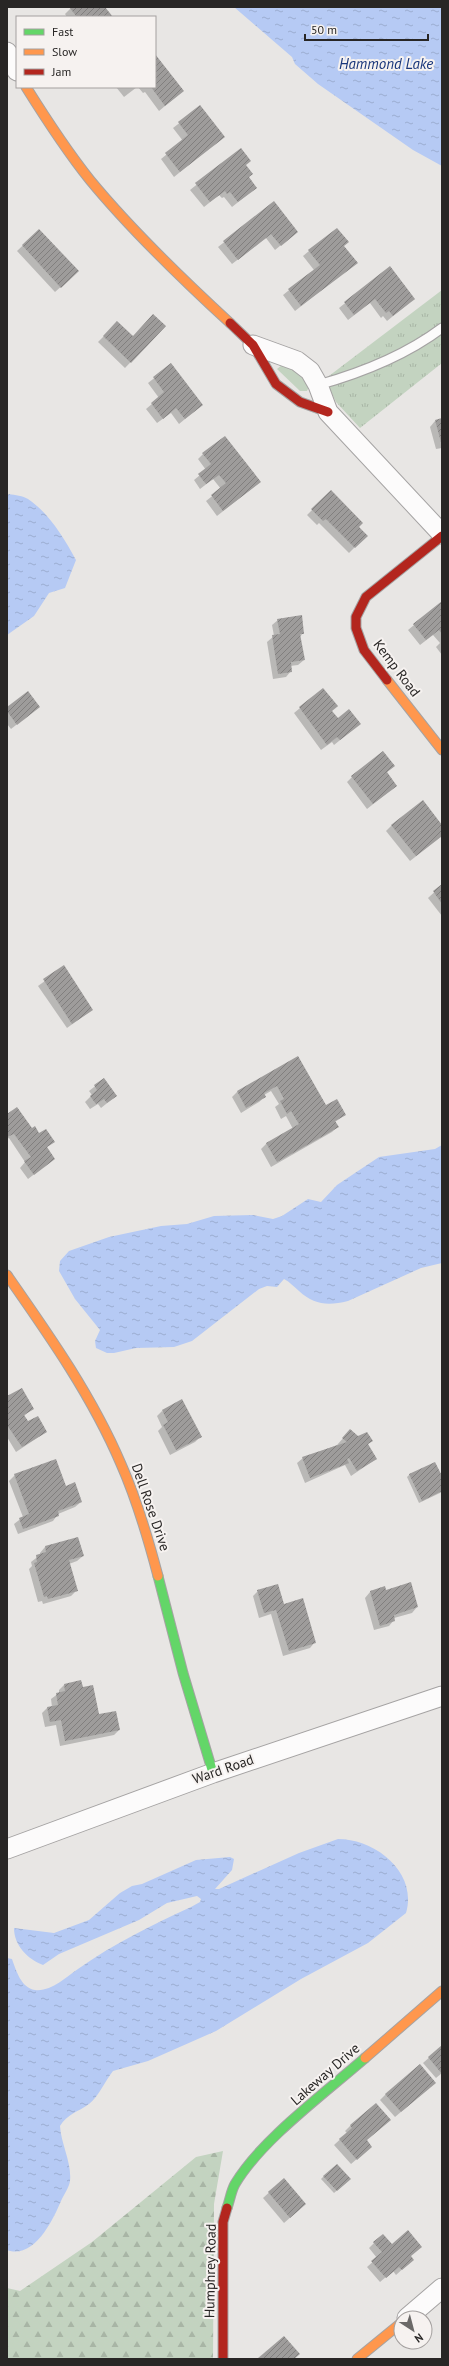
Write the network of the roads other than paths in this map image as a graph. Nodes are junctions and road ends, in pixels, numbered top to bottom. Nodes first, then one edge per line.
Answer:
1 (7, 52) edge
2 (16, 69) edge
3 (27, 88) edge
4 (442, 328) edge
5 (254, 345) junction
6 (318, 385) junction
7 (328, 412) junction
8 (442, 535) edge
9 (442, 750) edge
10 (7, 1275) edge
11 (442, 1696) edge
12 (212, 1772) junction
13 (7, 1849) edge
14 (442, 1991) edge
15 (234, 2186) joint
16 (441, 2292) edge
17 (417, 2310) edge
18 (393, 2330) edge
19 (223, 2359) edge
20 (357, 2359) edge

1 - 2 street
3 - 5 street
4 - 6 lane
5 - 6 street
5 - 7 street
6 - 7 street
7 - 8 street
8 - 9 street, Kemp Road
10 - 12 street, Dell Rose Drive
11 - 12 street, Ward Road
12 - 13 street, Ward Road
14 - 15 street, Lakeway Drive
15 - 19 street, Humphrey Road
16 - 17 street
18 - 20 street

